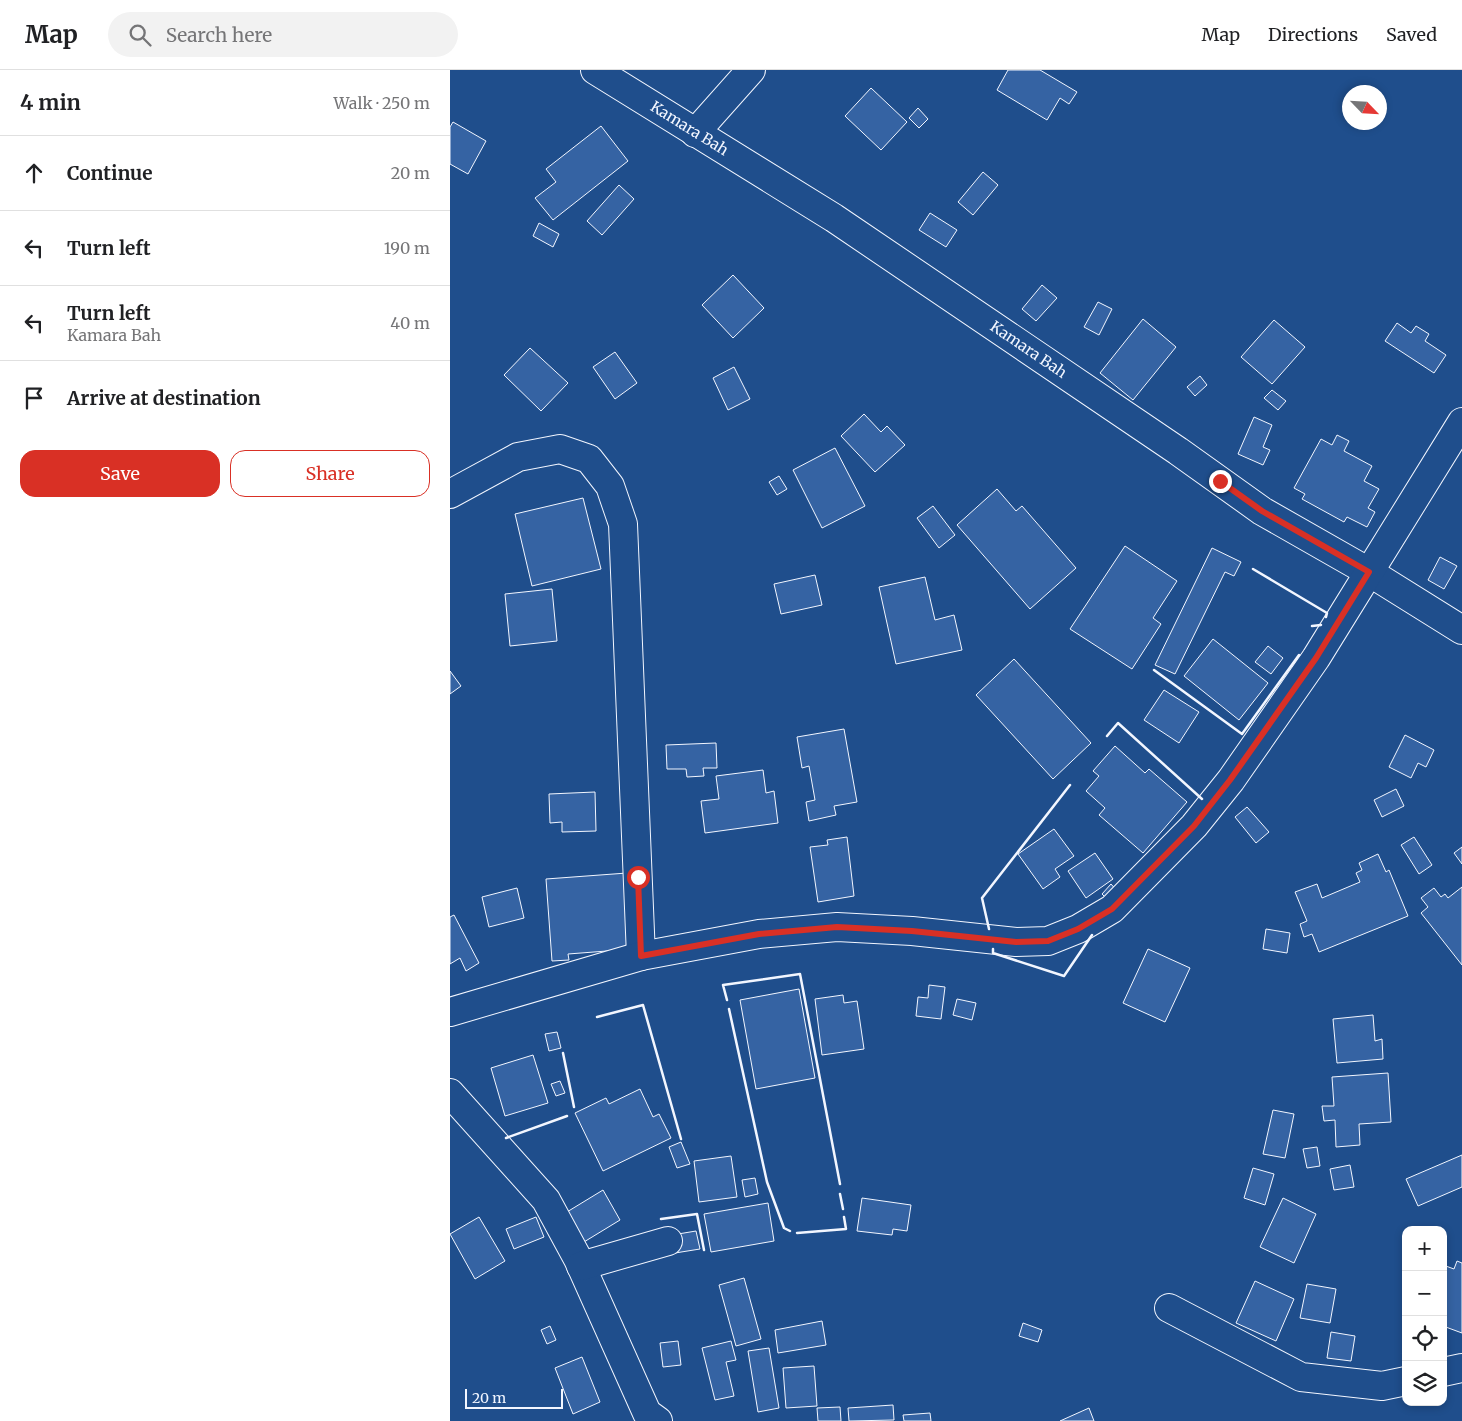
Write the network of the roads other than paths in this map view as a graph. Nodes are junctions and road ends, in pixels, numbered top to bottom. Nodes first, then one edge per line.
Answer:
1 (595, 70) edge
2 (751, 70) edge
3 (694, 134) junction
4 (1462, 422) edge
5 (450, 494) edge
6 (1369, 572) junction
7 (1462, 630) edge
8 (641, 956) junction
9 (450, 1012) edge
10 (450, 1093) edge
11 (668, 1241) dead end
12 (581, 1266) junction
13 (1168, 1308) dead end
14 (1462, 1368) edge
15 (1447, 1371) edge
16 (1402, 1382) edge
17 (658, 1421) edge

1 - 3 street, Kamara Bah
2 - 3 street
3 - 6 street, Kamara Bah
4 - 6 street
5 - 8 street
6 - 7 street, Kamara Bah
6 - 8 street
8 - 9 street
10 - 12 street
11 - 12 street
12 - 17 street
13 - 16 street
14 - 15 street

